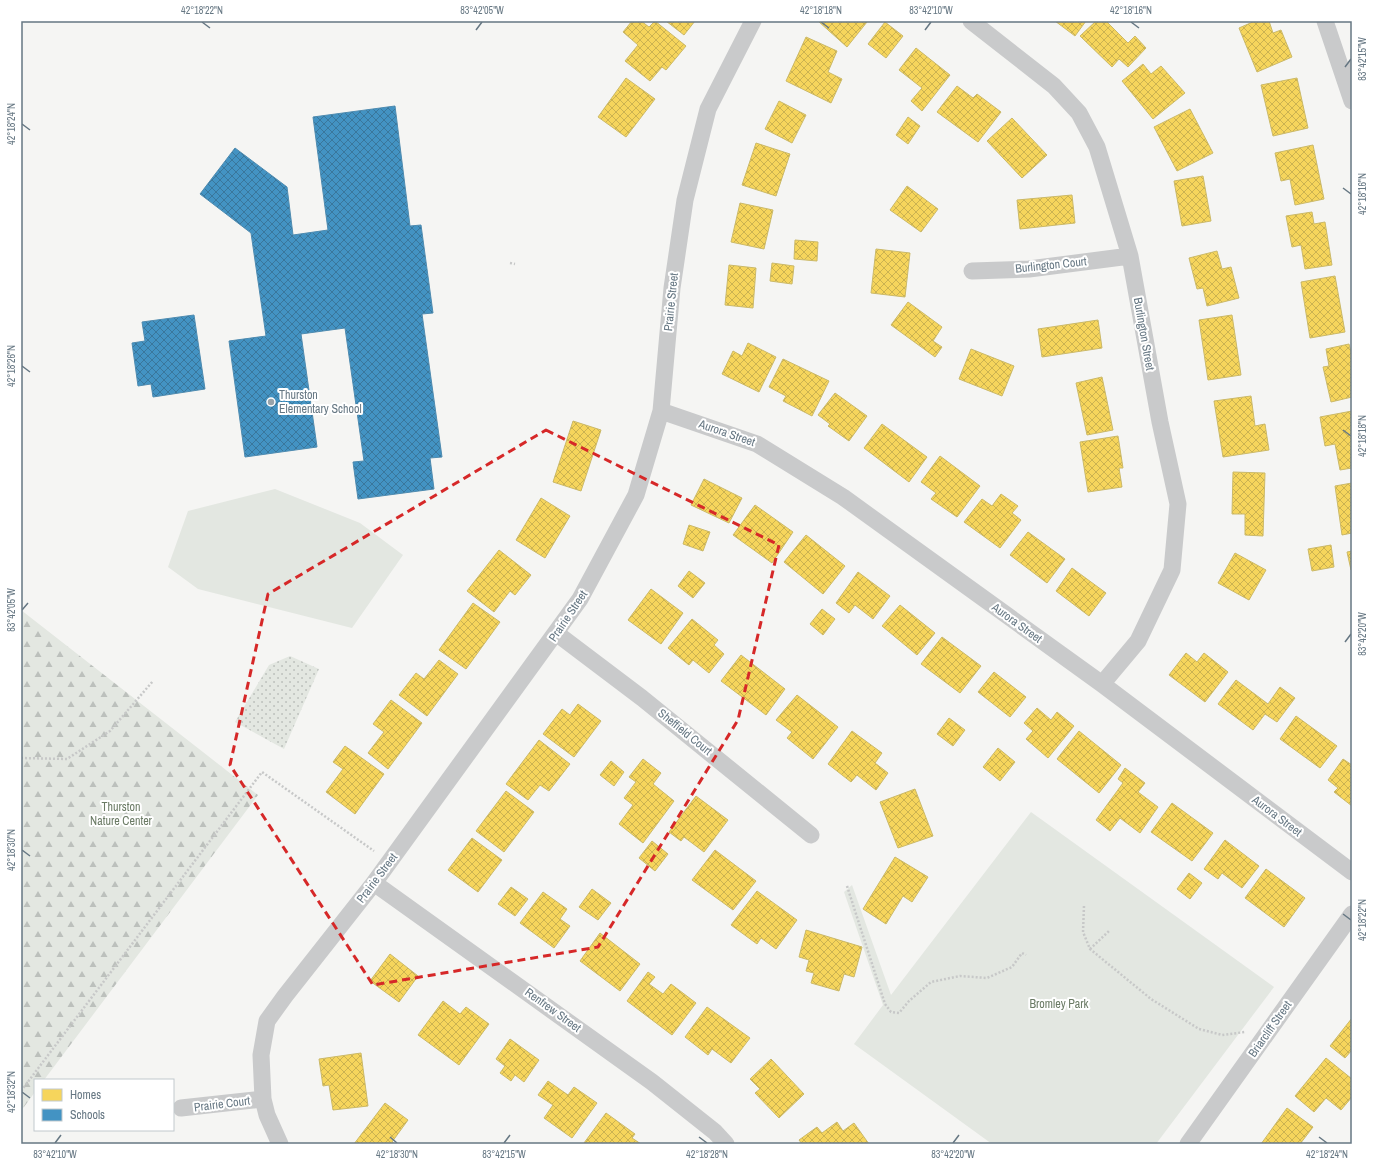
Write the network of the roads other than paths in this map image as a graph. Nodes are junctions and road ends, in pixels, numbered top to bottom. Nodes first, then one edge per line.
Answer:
1 (754, 21) edge
2 (971, 21) edge
3 (1325, 21) edge
4 (1348, 69) edge
5 (1352, 101) edge
6 (1130, 256) junction
7 (972, 271) dead end
8 (661, 411) junction
9 (556, 633) junction
10 (1102, 684) junction
11 (812, 835) dead end
12 (1352, 872) edge
13 (374, 883) junction
14 (1352, 914) edge
15 (263, 1099) junction
16 (181, 1108) dead end
17 (280, 1144) edge
18 (726, 1144) edge
19 (1188, 1144) edge

1 - 8 street, Prairie Street
2 - 6 street, Burlington Street
3 - 4 street
4 - 5 street
6 - 7 street, Burlington Court
6 - 10 street, Burlington Street
8 - 9 street, Prairie Street
8 - 10 street, Aurora Street
9 - 11 street, Sheffield Court
9 - 13 street, Prairie Street
10 - 12 street, Aurora Street
13 - 15 street, Prairie Street
13 - 18 street, Renfrew Street
14 - 19 street, Briarcliff Street
15 - 16 street, Prairie Court
15 - 17 street, Prairie Street

